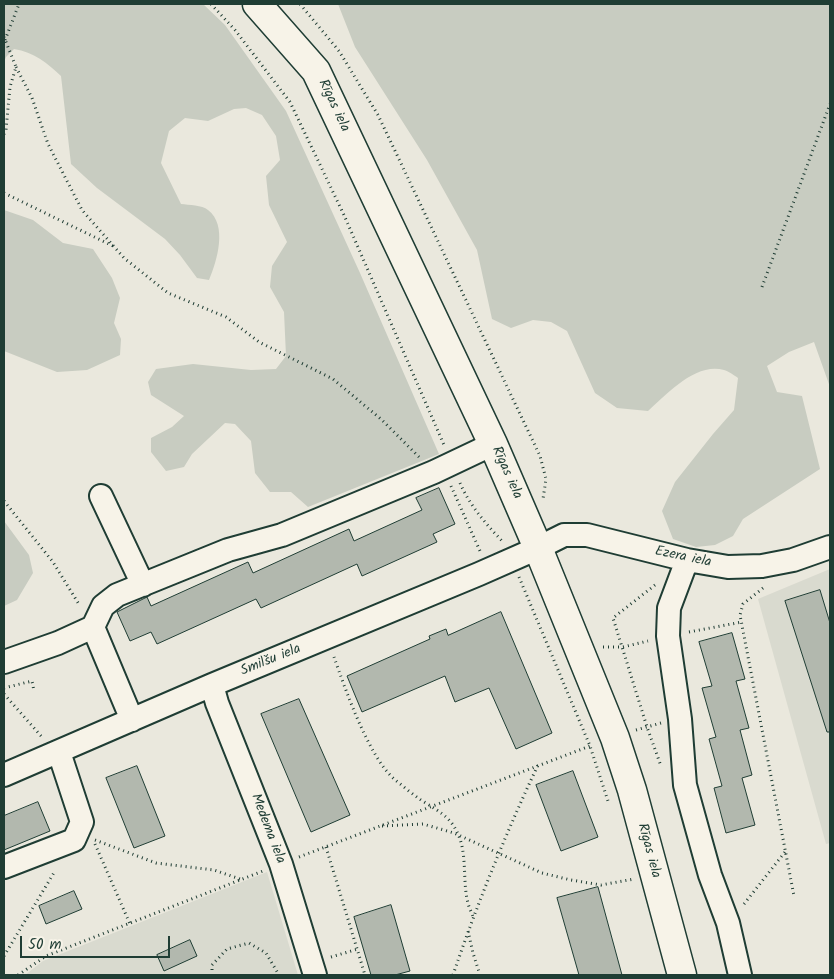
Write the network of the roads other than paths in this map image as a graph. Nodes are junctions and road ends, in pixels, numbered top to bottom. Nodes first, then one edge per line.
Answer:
1 (257, 4) edge
2 (493, 444) junction
3 (100, 496) dead end
4 (535, 541) junction
5 (830, 547) edge
6 (687, 560) junction
7 (143, 585) junction
8 (93, 627) junction
9 (4, 662) edge
10 (212, 685) junction
11 (132, 720) junction
12 (55, 753) junction
13 (4, 775) edge
14 (4, 867) edge
15 (313, 969) edge
16 (682, 975) edge
17 (740, 975) edge

1 - 2 main road, Rīgas iela
2 - 4 main road, Rīgas iela
2 - 7 street
3 - 7 street
4 - 6 street, Ezera iela
4 - 10 street, Smilšu iela
4 - 16 main road, Rīgas iela
5 - 6 street, Ezera iela
6 - 17 street
7 - 8 street
8 - 9 street
8 - 11 street
10 - 11 street, Smilšu iela
10 - 15 street, Medema iela
11 - 12 street, Smilšu iela
12 - 13 street, Smilšu iela
12 - 14 street

